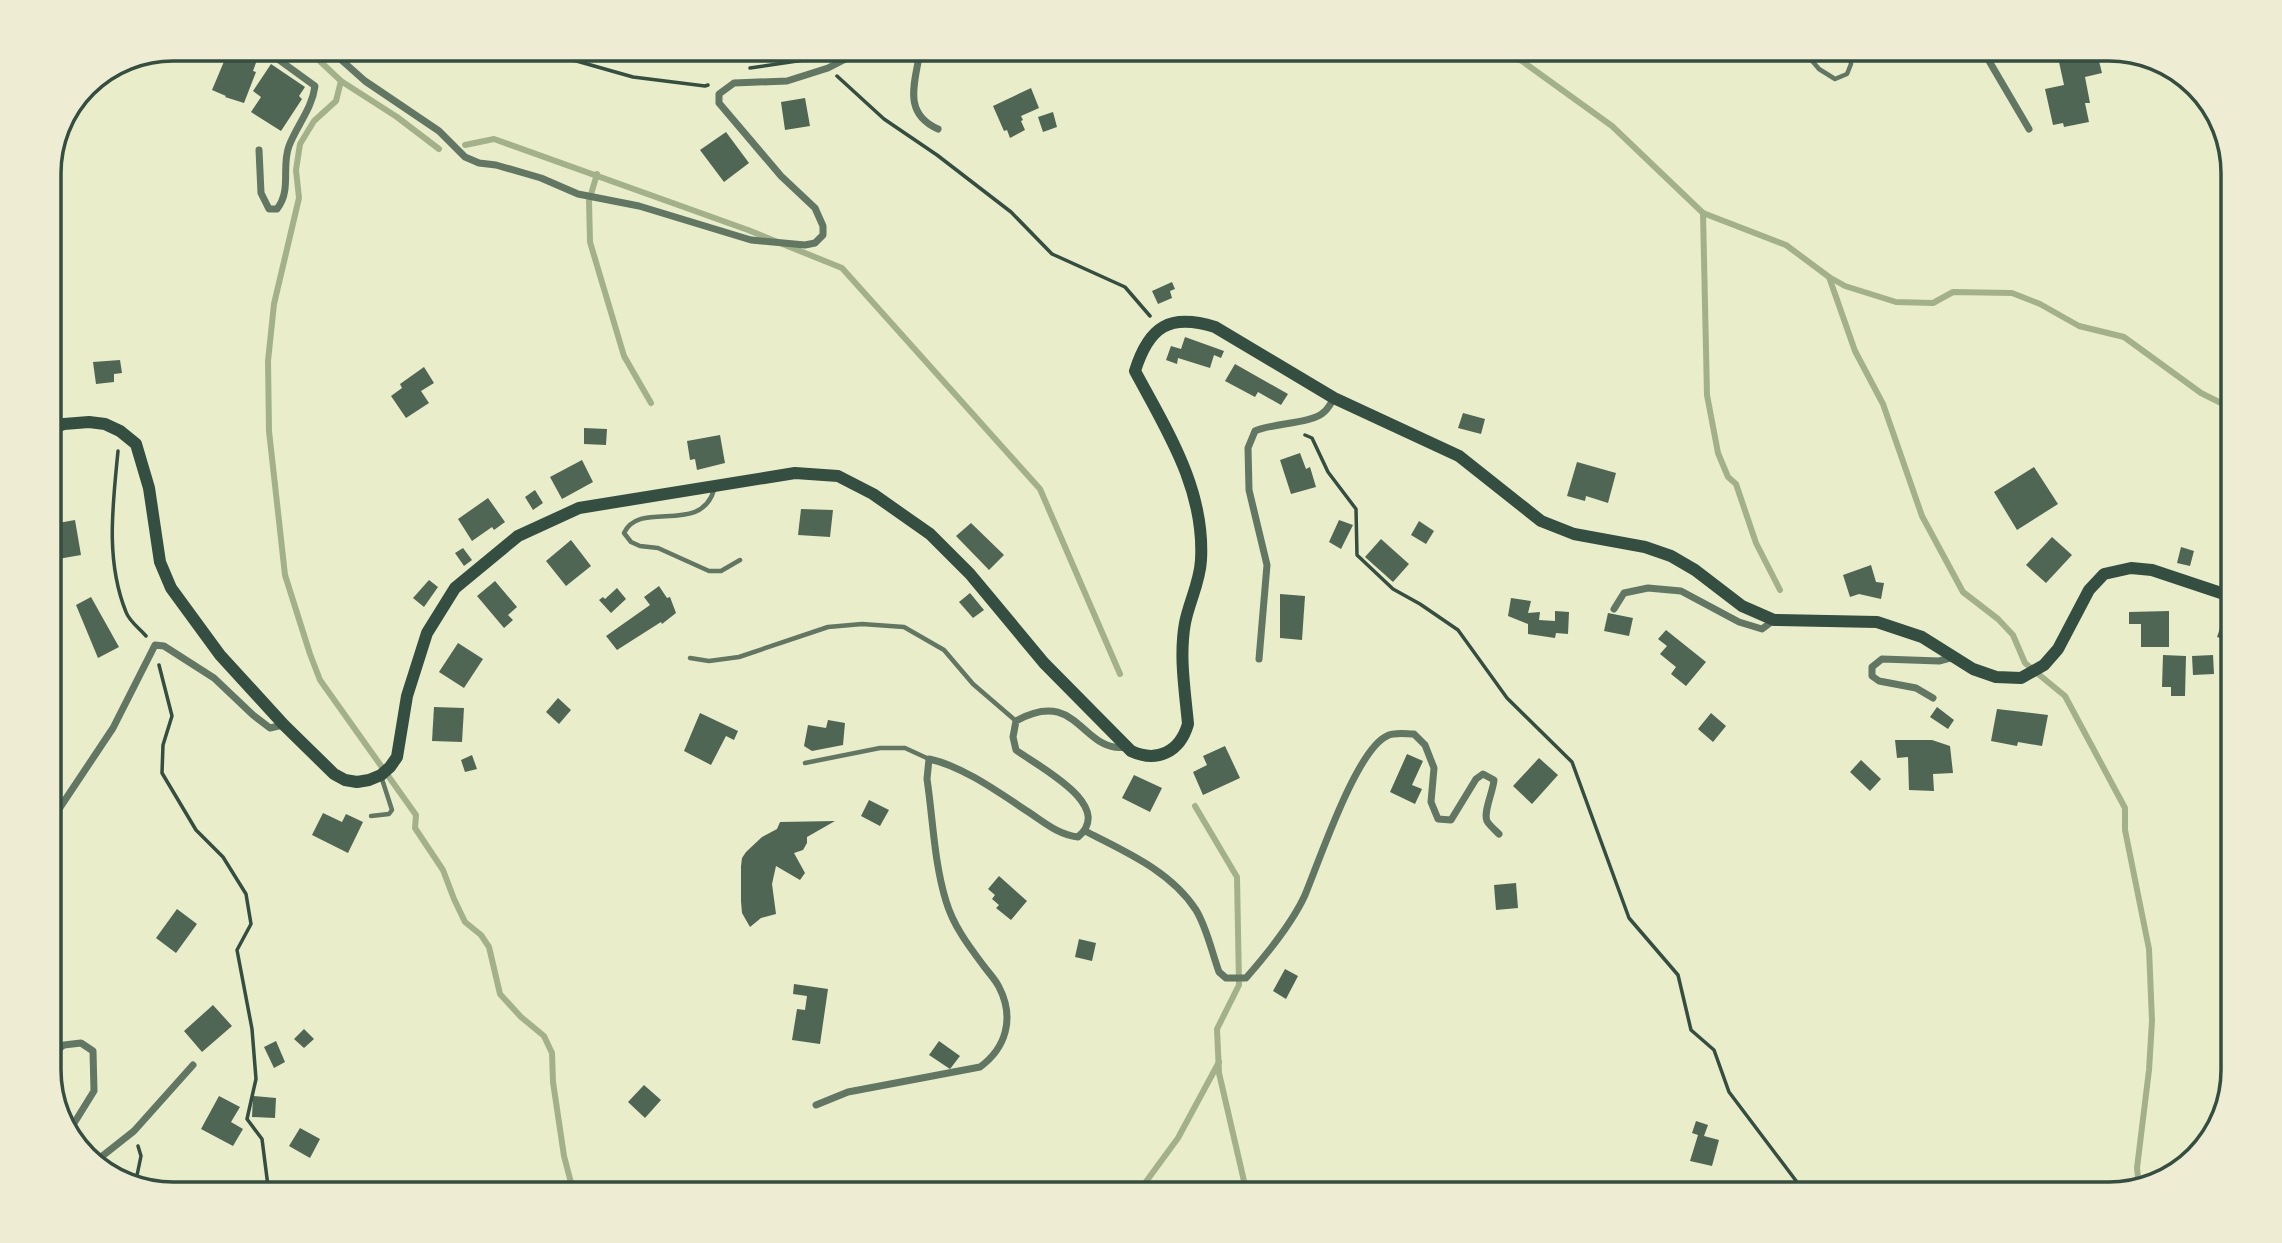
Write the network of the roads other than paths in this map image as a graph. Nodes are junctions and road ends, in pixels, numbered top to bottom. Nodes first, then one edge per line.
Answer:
1 (281, 61) edge
2 (342, 61) edge
3 (842, 61) edge
4 (918, 61) edge
5 (1812, 61) edge
6 (1851, 61) edge
7 (1988, 61) edge
8 (938, 129) dead end
9 (2029, 129) dead end
10 (259, 150) dead end
11 (1334, 398) junction
12 (61, 425) edge
13 (715, 486) junction
14 (740, 560) dead end
15 (2221, 593) edge
16 (1615, 609) dead end
17 (1774, 620) junction
18 (1956, 656) junction
19 (690, 658) dead end
20 (1259, 660) dead end
21 (1933, 698) dead end
22 (1016, 721) junction
23 (284, 725) junction
24 (1126, 747) junction
25 (929, 759) junction
26 (805, 763) dead end
27 (381, 775) junction
28 (61, 806) edge
29 (371, 816) dead end
30 (1085, 831) junction
31 (1499, 834) dead end
32 (61, 1047) edge
33 (193, 1065) dead end
34 (816, 1105) dead end
35 (75, 1122) edge
36 (102, 1156) edge

1 - 10 street
2 - 3 street
4 - 8 street
5 - 6 lane
7 - 9 street
11 - 17 main road
11 - 20 street
11 - 24 main road
12 - 23 main road
13 - 14 lane
13 - 24 main road
13 - 27 main road
15 - 18 main road
16 - 17 street
17 - 18 main road
18 - 21 street
19 - 22 lane
22 - 24 street
22 - 30 street
23 - 27 main road
23 - 28 street
25 - 26 lane
25 - 30 street
25 - 34 street
27 - 29 lane
30 - 31 street
32 - 35 street
33 - 36 street

